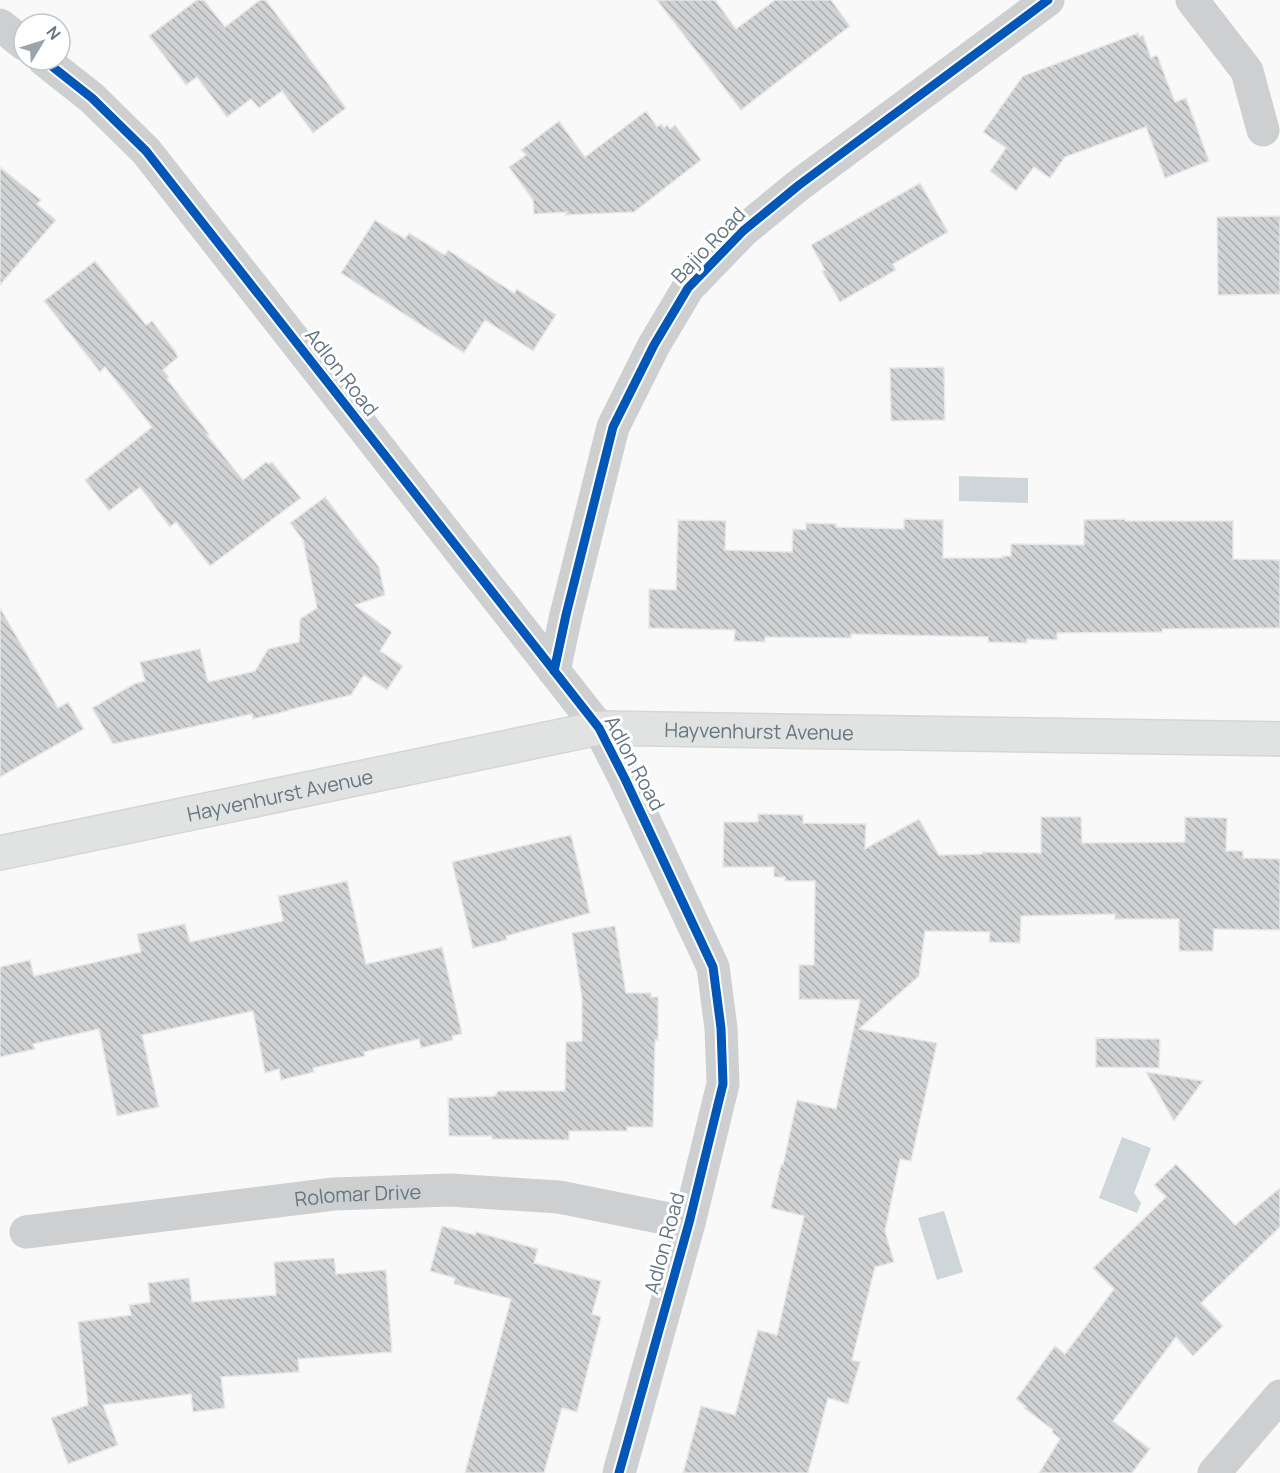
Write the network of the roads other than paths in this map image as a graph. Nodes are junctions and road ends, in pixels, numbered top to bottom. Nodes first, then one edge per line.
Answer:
1 (1048, 0) edge
2 (1192, 0) edge
3 (0, 25) edge
4 (12, 34) edge
5 (59, 72) edge
6 (1263, 130) dead end
7 (554, 671) junction
8 (599, 728) junction
9 (1280, 739) edge
10 (0, 853) edge
11 (689, 1223) junction
12 (27, 1232) dead end
13 (1280, 1396) edge
14 (619, 1473) edge
15 (1214, 1473) edge

1 - 7 street, Bajio Road
2 - 6 street
3 - 4 street
5 - 7 street, Adlon Road
7 - 8 street, Adlon Road
8 - 9 main road, Hayvenhurst Avenue
8 - 10 main road, Hayvenhurst Avenue
8 - 11 street, Adlon Road
11 - 12 street, Rolomar Drive
11 - 14 street, Adlon Road
13 - 15 street

